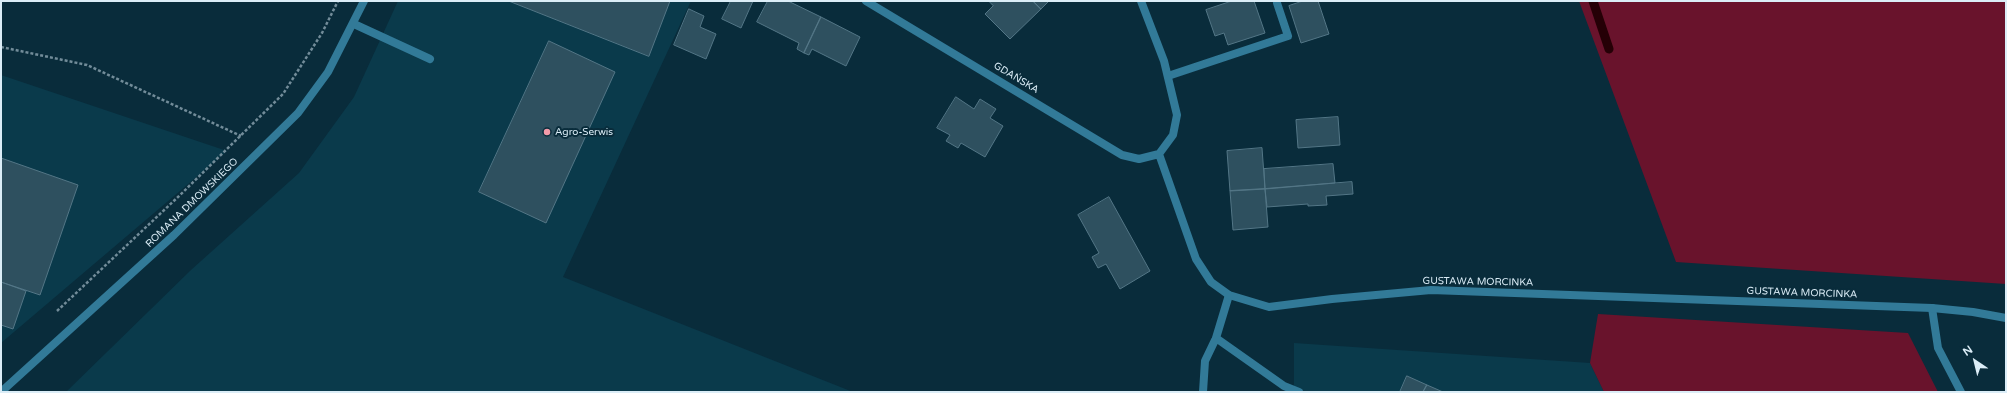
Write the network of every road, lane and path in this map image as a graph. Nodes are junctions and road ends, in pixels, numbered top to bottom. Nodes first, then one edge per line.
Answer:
1 (338, 1) edge
2 (364, 1) edge
3 (866, 1) edge
4 (1141, 1) edge
5 (1277, 3) dead end
6 (354, 24) junction
7 (1, 47) edge
8 (430, 59) dead end
9 (1168, 76) junction
10 (241, 136) junction
11 (260, 151) junction
12 (1159, 154) junction
13 (1229, 295) junction
14 (1932, 308) junction
15 (56, 311) dead end
16 (2006, 318) edge
17 (1216, 338) junction
18 (2, 392) edge
19 (1203, 392) edge
20 (1299, 392) edge
21 (1961, 392) edge

1 - 10 path
2 - 6 street, ROMANA DMOWSKIEGO
3 - 12 street, GDAŃSKA
4 - 9 street
5 - 9 street
6 - 8 street
6 - 11 street, ROMANA DMOWSKIEGO
7 - 10 path
9 - 12 street
10 - 11 path
10 - 15 path
11 - 18 street, ROMANA DMOWSKIEGO
12 - 13 street, GUSTAWA MORCINKA
13 - 14 street, GUSTAWA MORCINKA
13 - 17 street
14 - 16 street, GUSTAWA MORCINKA
14 - 21 street
17 - 19 street
17 - 20 street

